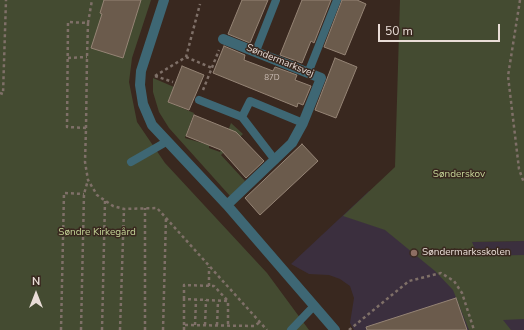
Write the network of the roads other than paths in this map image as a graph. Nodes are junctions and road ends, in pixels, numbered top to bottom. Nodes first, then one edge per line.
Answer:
1 (164, 0) edge
2 (276, 0) edge
3 (337, 0) edge
4 (223, 39) road end
5 (256, 51) junction
6 (308, 73) junction
7 (199, 100) road end
8 (242, 118) junction
9 (303, 123) junction
10 (166, 142) junction
11 (275, 160) junction
12 (131, 162) dead end
13 (227, 205) junction
14 (314, 307) junction
15 (290, 330) edge
16 (334, 330) edge

1 - 10 street
2 - 5 lane
3 - 6 lane
4 - 5 street, Søndermarksvej
5 - 6 street, Søndermarksvej
6 - 9 street, Søndermarksvej
7 - 8 lane
8 - 9 lane
8 - 11 lane
9 - 11 street, Søndermarksvej
10 - 12 lane
10 - 13 street
11 - 13 street, Søndermarksvej
13 - 14 street
14 - 15 lane
14 - 16 street

